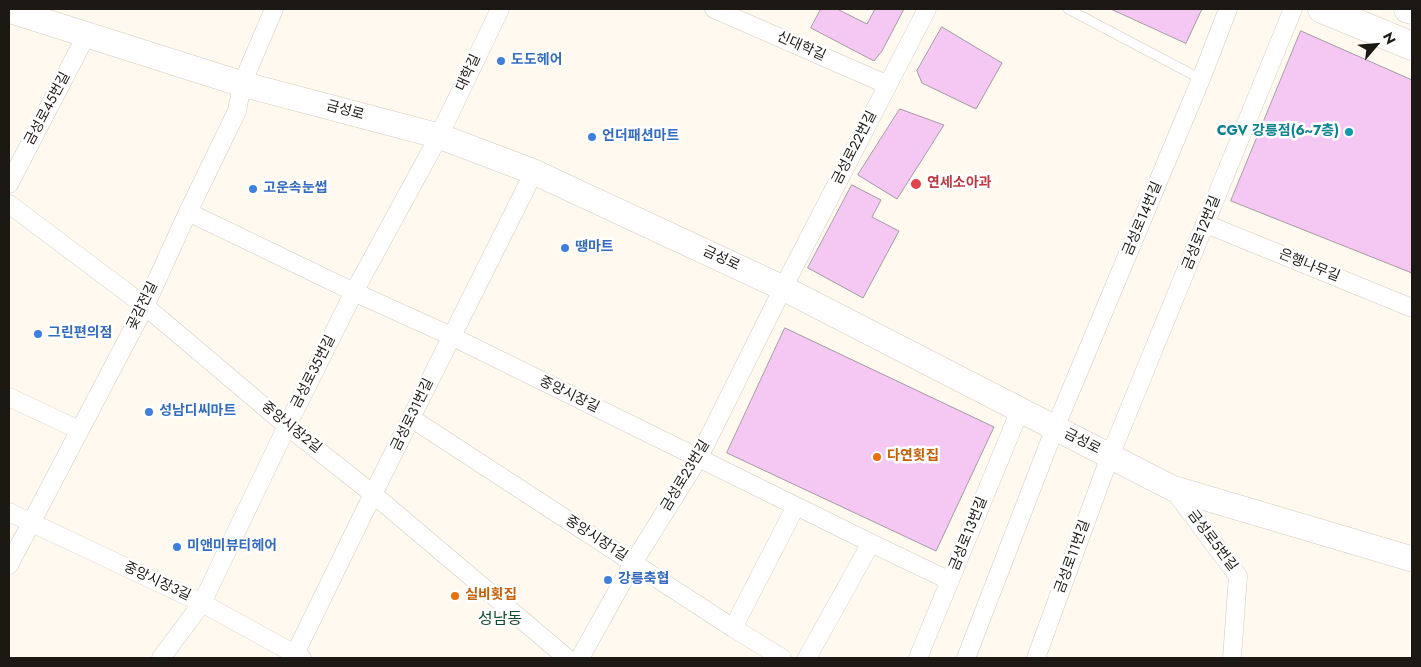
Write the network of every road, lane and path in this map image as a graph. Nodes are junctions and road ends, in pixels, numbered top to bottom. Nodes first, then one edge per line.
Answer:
1 (274, 9) edge
2 (500, 9) edge
3 (714, 9) edge
4 (927, 9) edge
5 (1068, 9) edge
6 (1228, 9) edge
7 (1293, 9) edge
8 (1322, 9) edge
9 (1408, 9) edge
10 (9, 10) edge
11 (1412, 10) edge
12 (87, 34) junction
13 (1412, 46) edge
14 (1201, 79) junction
15 (242, 84) junction
16 (888, 85) junction
17 (439, 136) junction
18 (534, 172) junction
19 (9, 184) edge
20 (9, 204) edge
21 (188, 212) junction
22 (1206, 224) junction
23 (783, 288) junction
24 (354, 292) junction
25 (144, 306) junction
26 (1412, 308) edge
27 (451, 336) junction
28 (9, 397) edge
29 (1020, 410) junction
30 (411, 418) junction
31 (287, 426) junction
32 (1055, 428) junction
33 (79, 430) junction
34 (1110, 456) junction
35 (698, 459) junction
36 (1172, 488) junction
37 (373, 494) junction
38 (796, 506) junction
39 (9, 512) edge
40 (30, 523) junction
41 (870, 543) junction
42 (1412, 560) edge
43 (633, 563) junction
44 (9, 565) edge
45 (950, 580) junction
46 (202, 603) junction
47 (734, 628) junction
48 (297, 657) edge
49 (160, 658) edge
50 (567, 658) edge
51 (580, 658) edge
52 (782, 658) edge
53 (807, 658) edge
54 (918, 658) edge
55 (966, 658) edge
56 (1036, 658) edge
57 (1232, 658) edge

1 - 15 street, 곶감전길
2 - 17 street, 대학길
3 - 16 street, 신대학길
4 - 16 street, 금성로22번길
5 - 14 lane
6 - 14 street, 금성로14번길
7 - 22 street, 금성로12번길
8 - 13 main road
9 - 11 main road
10 - 12 street, 금성로
12 - 15 street, 금성로
12 - 19 street, 금성로45번길
14 - 32 street, 금성로14번길
15 - 17 street, 금성로
15 - 21 street, 곶감전길
16 - 23 street, 금성로22번길
17 - 18 street, 금성로
17 - 24 street, 금성로35번길
18 - 23 street, 금성로
18 - 27 street, 금성로31번길
20 - 25 street, 중앙시장2길
21 - 24 street, 중앙시장길
21 - 25 street, 곶감전길
22 - 26 street, 은행나무길
22 - 34 street, 금성로12번길
23 - 29 street, 금성로
23 - 35 street, 금성로23번길
24 - 27 street, 중앙시장길
24 - 31 street, 금성로35번길
25 - 31 street, 중앙시장2길
25 - 33 street, 곶감전길
27 - 30 street, 금성로31번길
27 - 35 street, 중앙시장길
28 - 33 street
29 - 32 street, 금성로
29 - 45 street, 금성로13번길
30 - 37 street, 금성로31번길
30 - 43 street, 중앙시장1길
31 - 37 street, 중앙시장2길
31 - 46 street, 금성로35번길
32 - 34 street, 금성로
32 - 55 street, 금성로14번길
33 - 40 street, 곶감전길
34 - 36 street, 금성로
34 - 56 street, 금성로11번길
35 - 38 street, 중앙시장길
35 - 43 street, 금성로23번길
36 - 42 street, 금성로
36 - 57 street, 금성로5번길
37 - 48 street, 금성로31번길
37 - 50 street, 중앙시장2길
38 - 41 street, 중앙시장길
38 - 47 street
39 - 40 street, 중앙시장3길
40 - 44 street, 곶감전길
40 - 46 street, 중앙시장3길
41 - 45 street, 중앙시장길
41 - 53 street
43 - 47 street, 중앙시장1길
43 - 51 street, 금성로23번길
45 - 54 street, 금성로13번길
46 - 48 street, 중앙시장3길
46 - 49 street, 금성로35번길
47 - 52 street, 중앙시장1길

